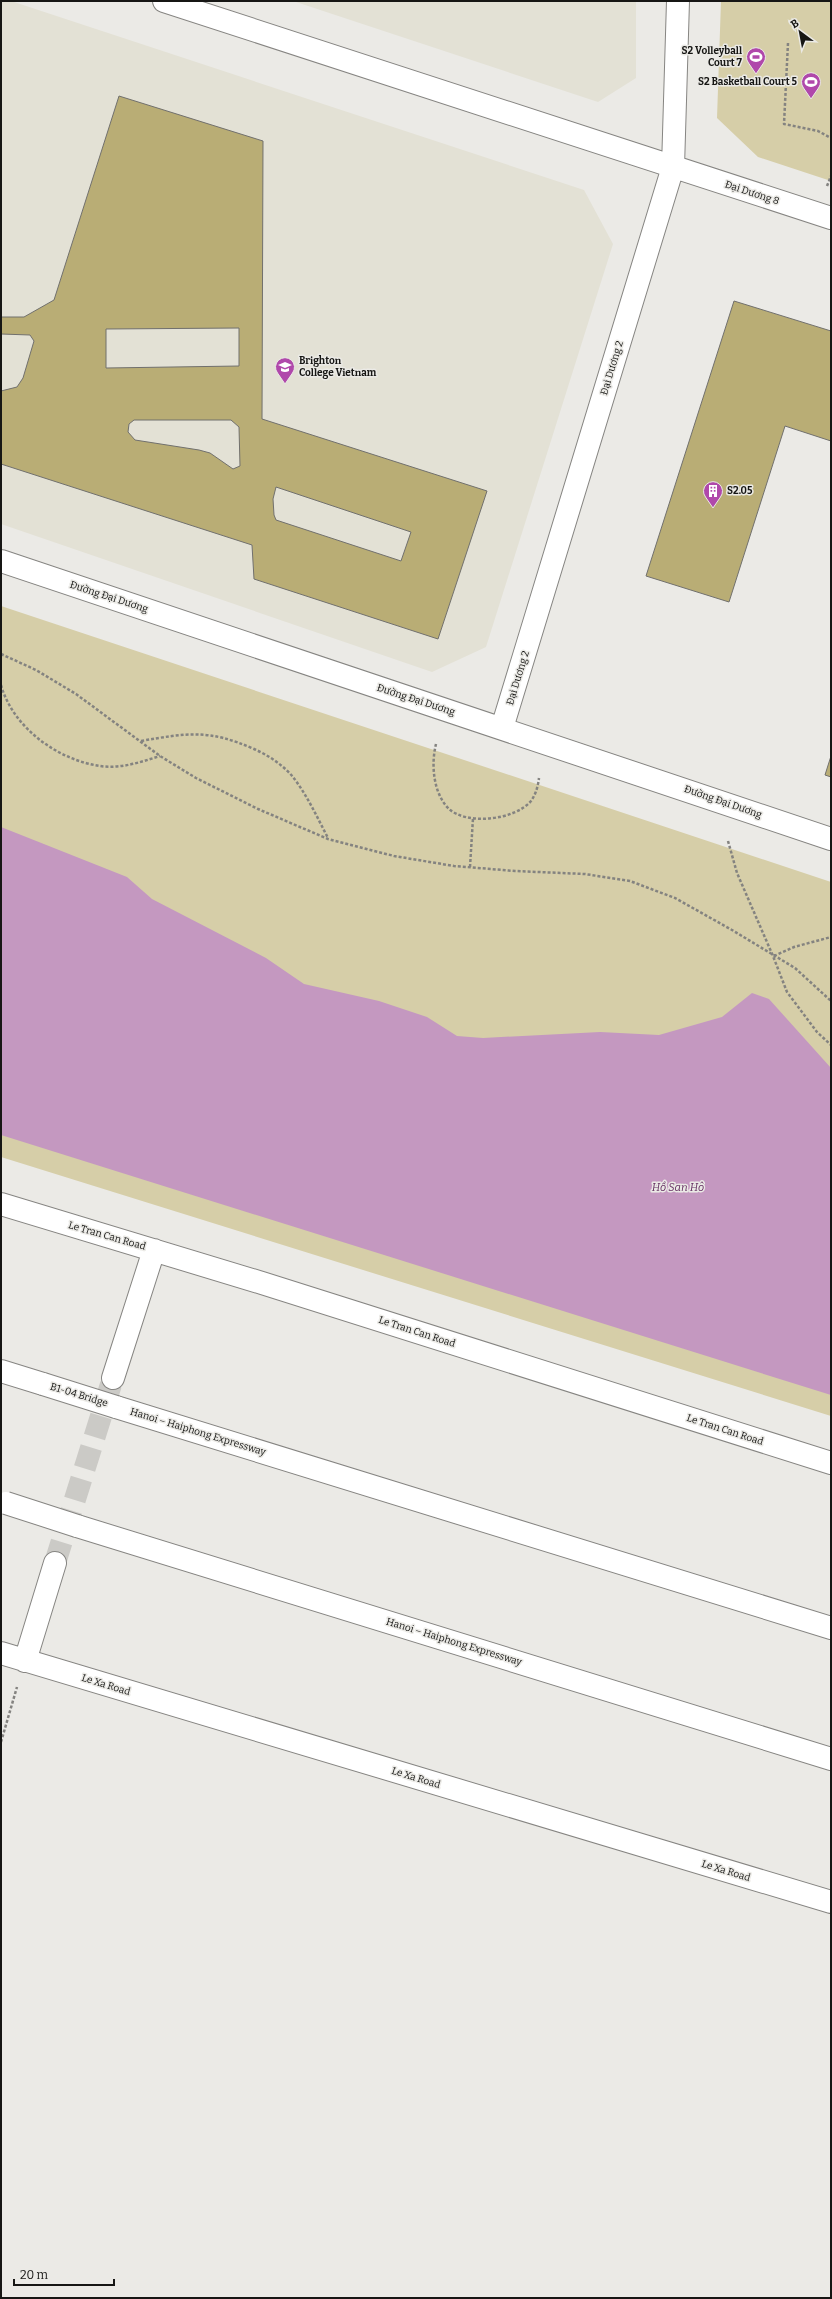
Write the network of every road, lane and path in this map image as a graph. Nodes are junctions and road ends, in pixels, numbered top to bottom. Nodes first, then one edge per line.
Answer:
1 (164, 1) edge
2 (678, 1) edge
3 (788, 43) dead end
4 (831, 138) edge
5 (673, 167) junction
6 (831, 176) edge
7 (826, 188) dead end
8 (831, 218) edge
9 (1, 561) edge
10 (1, 654) edge
11 (1, 685) edge
12 (502, 728) junction
13 (140, 741) junction
14 (436, 744) dead end
15 (160, 756) junction
16 (539, 778) dead end
17 (473, 818) junction
18 (328, 838) junction
19 (831, 839) edge
20 (728, 841) dead end
21 (470, 867) junction
22 (831, 937) edge
23 (773, 956) junction
24 (831, 1001) edge
25 (831, 1045) edge
26 (1, 1204) edge
27 (154, 1250) junction
28 (1, 1371) edge
29 (113, 1378) tunnel mouth
30 (116, 1407) joint
31 (831, 1464) edge
32 (4, 1502) edge
33 (54, 1563) tunnel mouth
34 (831, 1628) edge
35 (1, 1653) edge
36 (25, 1661) junction
37 (1, 1742) edge
38 (831, 1759) edge
39 (831, 1902) edge

1 - 5 main road, Đại Dương 8
2 - 5 main road, Đại Dương 2
3 - 4 path
5 - 8 main road, Đại Dương 8
5 - 12 main road, Đại Dương 2
6 - 7 path
9 - 12 main road, Đường Đại Dương
10 - 13 path
11 - 15 path
12 - 19 main road, Đường Đại Dương
13 - 15 path
13 - 18 path
14 - 17 path
15 - 18 path
16 - 17 path
17 - 21 path
18 - 21 path
20 - 23 path
21 - 23 path
22 - 23 path
23 - 24 path
23 - 25 path
26 - 27 main road, Le Tran Can Road
27 - 29 main road
27 - 31 main road, Le Tran Can Road
28 - 30 main road, B1-04 Bridge, bridge
30 - 34 main road, Hanoi – Haiphong Expressway
32 - 38 main road, Hanoi – Haiphong Expressway, bridge
33 - 36 main road
35 - 36 main road, Le Xa Road
36 - 37 path
36 - 39 main road, Le Xa Road

